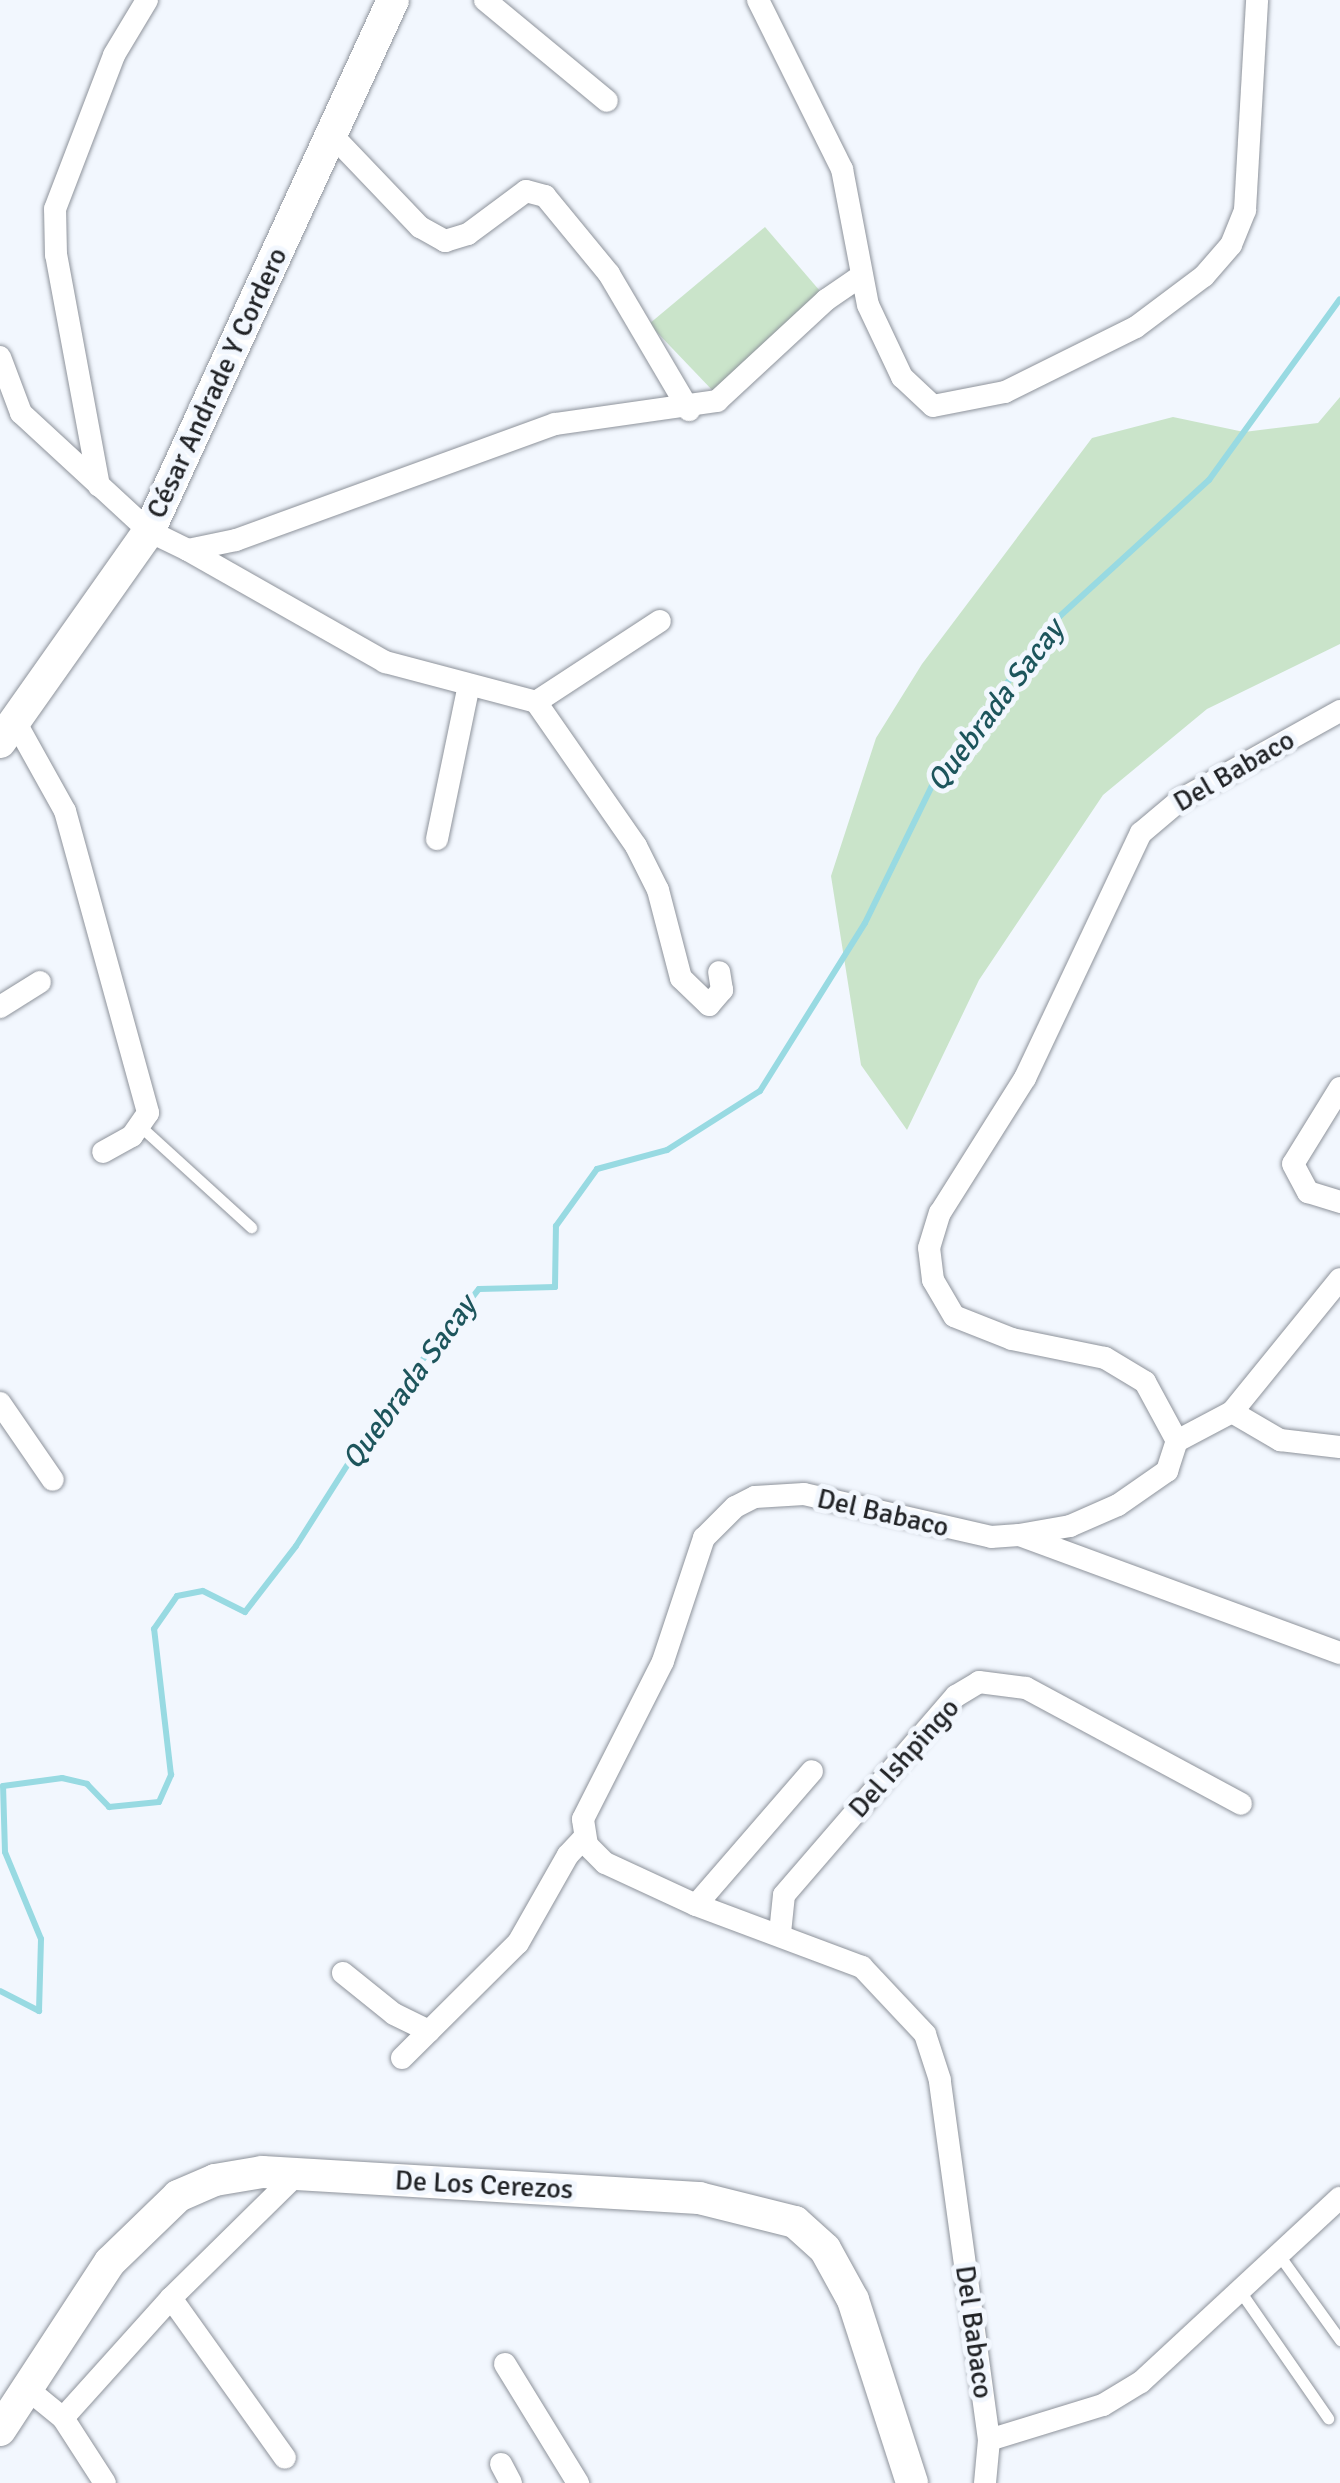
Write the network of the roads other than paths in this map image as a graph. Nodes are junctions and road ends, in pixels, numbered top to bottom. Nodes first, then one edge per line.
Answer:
1 (147, 0) edge
2 (394, 0) edge
3 (484, 0) edge
4 (758, 0) edge
5 (1257, 0) edge
6 (607, 101) dead end
7 (331, 134) junction
8 (861, 276) junction
9 (0, 357) edge
10 (689, 410) junction
11 (99, 486) junction
12 (149, 531) junction
13 (188, 550) junction
14 (660, 621) dead end
15 (468, 689) junction
16 (536, 702) junction
17 (1340, 711) edge
18 (8, 732) edge
19 (437, 839) dead end
20 (719, 972) dead end
21 (40, 982) dead end
22 (0, 1007) edge
23 (1340, 1088) edge
24 (141, 1127) junction
25 (103, 1152) dead end
26 (1340, 1202) edge
27 (251, 1227) dead end
28 (1340, 1280) edge
29 (0, 1403) edge
30 (1232, 1412) junction
31 (1178, 1441) junction
32 (1340, 1447) edge
33 (53, 1480) dead end
34 (1019, 1535) junction
35 (1340, 1653) edge
36 (812, 1771) dead end
37 (1241, 1804) dead end
38 (584, 1838) junction
39 (696, 1906) junction
40 (780, 1932) junction
41 (342, 1973) dead end
42 (429, 2031) junction
43 (402, 2058) dead end
44 (297, 2174) junction
45 (1340, 2198) edge
46 (1279, 2254) junction
47 (1240, 2290) junction
48 (170, 2298) junction
49 (1340, 2340) edge
50 (505, 2364) dead end
51 (25, 2388) junction
52 (63, 2418) junction
53 (1328, 2418) dead end
54 (0, 2430) edge
55 (989, 2440) junction
56 (285, 2458) dead end
57 (105, 2483) edge
58 (578, 2483) edge
59 (912, 2483) edge
60 (985, 2483) edge

1 - 11 street
2 - 7 street, César Andrade Y Cordero
3 - 6 street
4 - 8 street
5 - 8 street
7 - 10 street
7 - 12 street, César Andrade Y Cordero
8 - 10 street
9 - 11 street
10 - 13 street
11 - 12 street
12 - 13 street
12 - 18 street, César Andrade Y Cordero
13 - 15 street
14 - 16 street
15 - 16 street
15 - 19 street
16 - 20 street
17 - 31 street, Del Babaco
18 - 24 street
21 - 22 street
23 - 26 street
24 - 25 street
24 - 27 lane
28 - 30 street
29 - 33 street
30 - 31 street
30 - 32 street
31 - 34 street, Del Babaco
34 - 35 street
34 - 38 street, Del Babaco
36 - 39 street
37 - 40 street, Del Ishpingo
38 - 39 street, Del Babaco
38 - 42 street
39 - 40 street, Del Babaco
40 - 55 street, Del Babaco
41 - 42 street
42 - 43 street
44 - 48 street
44 - 51 street, De Los Cerezos
44 - 59 street, De Los Cerezos
45 - 46 street
46 - 47 street
46 - 49 lane
47 - 53 lane
47 - 55 street
48 - 52 street
48 - 56 street
50 - 58 street
51 - 52 street
51 - 54 street, De Los Cerezos
52 - 57 street
55 - 60 street, Del Babaco

